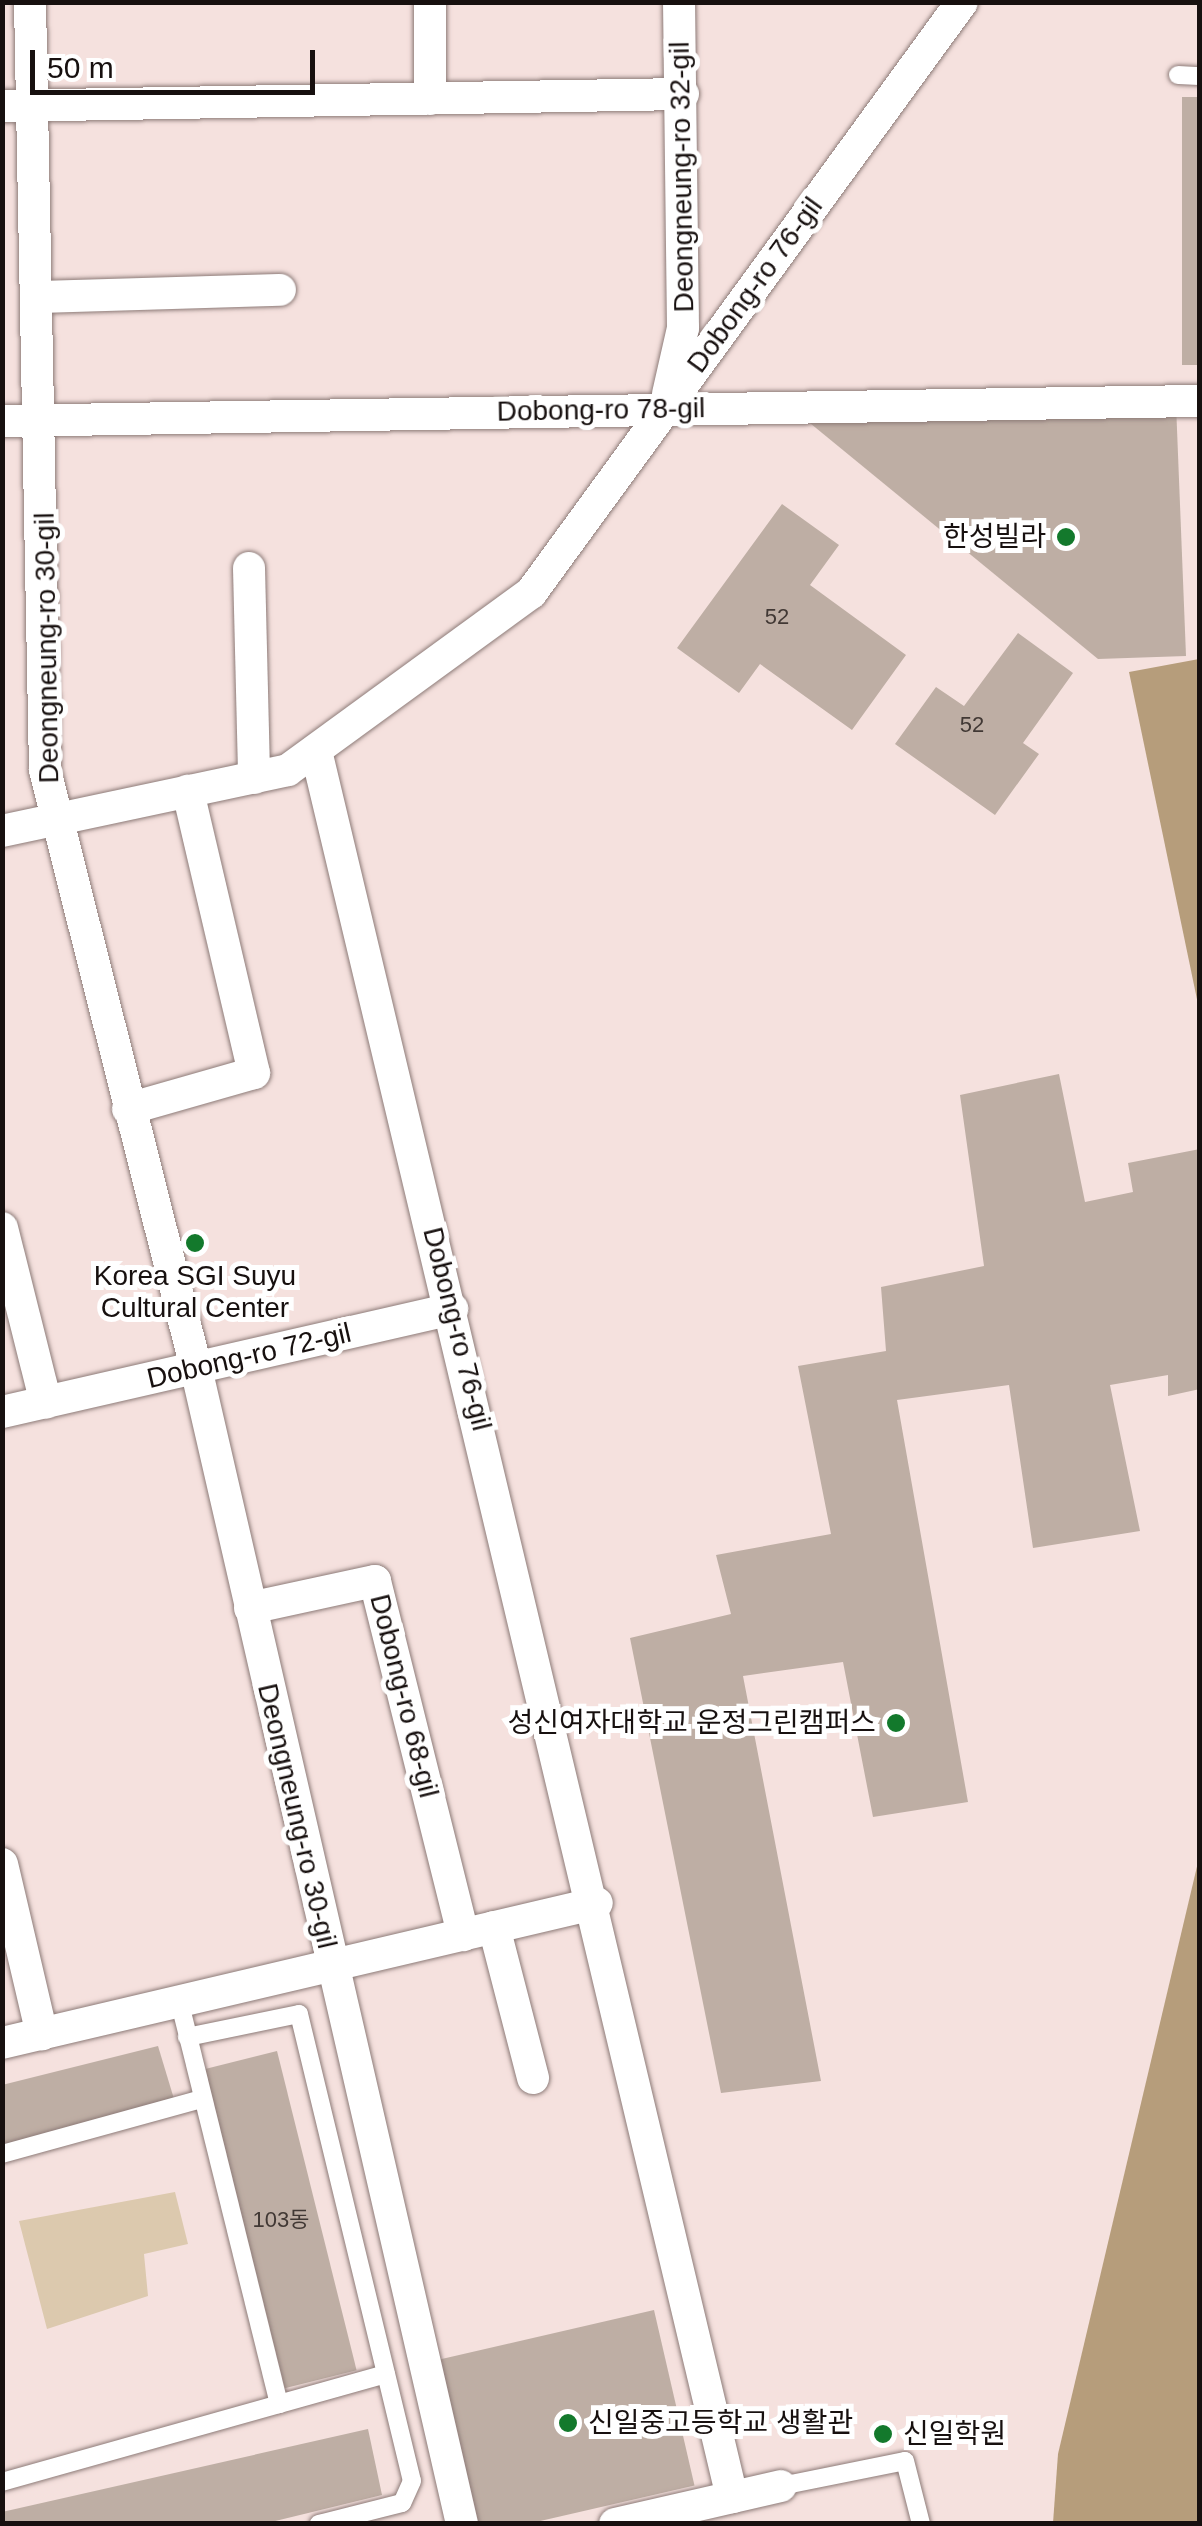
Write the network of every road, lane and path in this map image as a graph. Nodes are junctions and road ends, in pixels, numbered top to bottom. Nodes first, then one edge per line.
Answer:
1 (30, 2) edge
2 (430, 2) edge
3 (679, 2) edge
4 (962, 2) edge
5 (1178, 76) dead end
6 (1200, 76) edge
7 (683, 94) junction
8 (430, 99) junction
9 (18, 106) edge
10 (280, 290) dead end
11 (39, 297) junction
12 (1200, 400) edge
13 (664, 408) junction
14 (43, 420) junction
15 (2, 421) edge
16 (249, 568) dead end
17 (317, 754) junction
18 (254, 778) junction
19 (188, 791) junction
20 (54, 820) junction
21 (2, 831) edge
22 (128, 1109) junction
23 (2, 1228) edge
24 (452, 1309) junction
25 (196, 1368) junction
26 (46, 1402) junction
27 (2, 1412) edge
28 (250, 1608) junction
29 (2, 1864) edge
30 (597, 1903) junction
31 (478, 1931) junction
32 (331, 1966) junction
33 (179, 2002) junction
34 (42, 2034) junction
35 (187, 2038) junction
36 (2, 2044) edge
37 (533, 2078) dead end
38 (201, 2099) junction
39 (2, 2154) edge
40 (386, 2374) junction
41 (279, 2404) junction
42 (2, 2482) edge
43 (781, 2486) joint
44 (732, 2497) junction
45 (318, 2524) edge
46 (462, 2524) edge
47 (615, 2524) edge
48 (921, 2524) edge

1 - 9 street, Deongneung-ro 30-gil
2 - 8 street
3 - 7 street, Deongneung-ro 32-gil
4 - 13 street, Dobong-ro 76-gil
5 - 6 lane
7 - 8 street
7 - 13 street, Deongneung-ro 32-gil
8 - 9 street
9 - 11 street, Deongneung-ro 30-gil
10 - 11 street
11 - 14 street, Deongneung-ro 30-gil
12 - 13 street, Dobong-ro 78-gil
13 - 14 street, Dobong-ro 78-gil
13 - 17 street, Dobong-ro 76-gil
14 - 15 street, Dobong-ro 78-gil
14 - 20 street, Deongneung-ro 30-gil
16 - 18 street
17 - 18 street, Dobong-ro 76-gil
17 - 24 street, Dobong-ro 76-gil
18 - 19 street, Dobong-ro 76-gil
19 - 20 street, Dobong-ro 76-gil
19 - 22 street
20 - 21 street, Dobong-ro 76-gil
20 - 22 street, Deongneung-ro 30-gil
22 - 25 street, Deongneung-ro 30-gil
23 - 26 street
24 - 25 street, Dobong-ro 72-gil
24 - 30 street, Dobong-ro 76-gil
25 - 26 street, Dobong-ro 72-gil
25 - 28 street, Deongneung-ro 30-gil
26 - 27 street, Dobong-ro 72-gil
28 - 31 street, Dobong-ro 68-gil
28 - 32 street, Deongneung-ro 30-gil
29 - 34 street
30 - 31 street
30 - 44 street, Dobong-ro 76-gil
31 - 32 street
31 - 37 street, Dobong-ro 68-gil
32 - 33 street
32 - 46 street, Deongneung-ro 30-gil
33 - 34 street
33 - 35 lane
34 - 36 street
35 - 38 lane
35 - 40 lane
38 - 39 lane
38 - 41 lane
40 - 41 lane
40 - 45 lane
41 - 42 lane
43 - 44 street
43 - 48 lane
44 - 47 street

